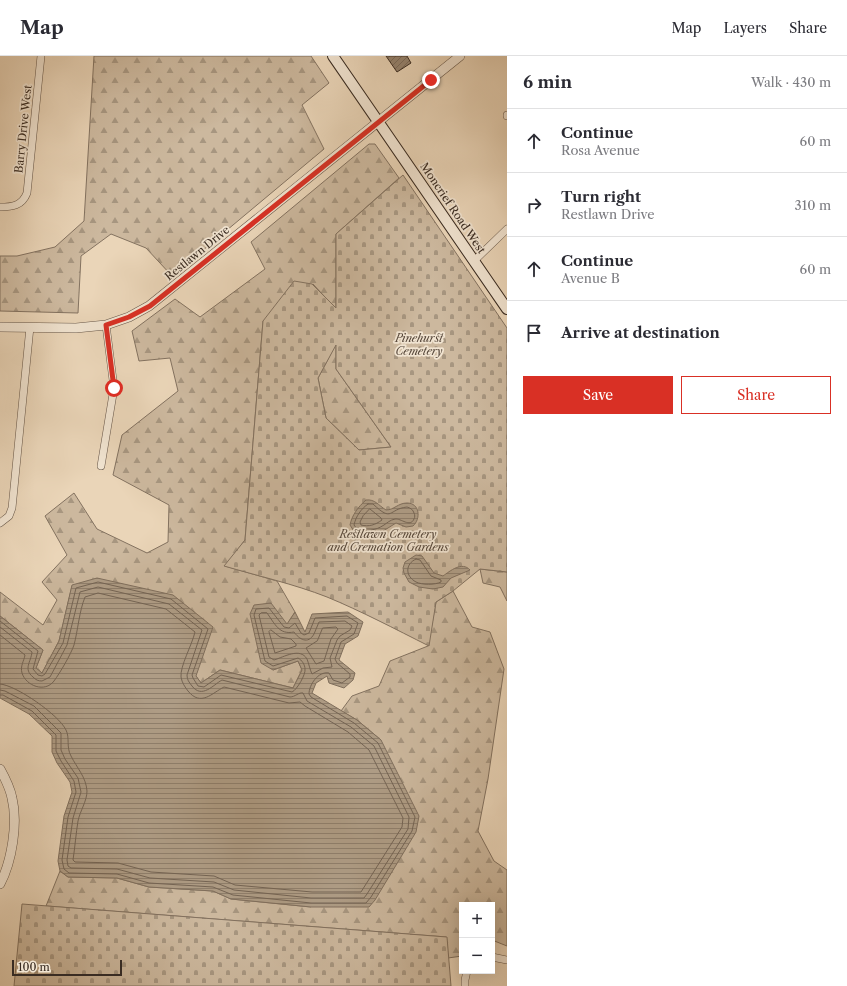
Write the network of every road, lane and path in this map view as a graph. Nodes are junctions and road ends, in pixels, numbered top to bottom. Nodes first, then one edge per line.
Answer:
1 (41, 56) edge
2 (334, 56) edge
3 (460, 56) edge
4 (379, 122) junction
5 (0, 207) edge
6 (507, 229) edge
7 (474, 261) junction
8 (507, 309) edge
9 (106, 325) junction
10 (0, 327) edge
11 (30, 327) junction
12 (101, 466) dead end
13 (0, 523) edge
14 (0, 769) edge
15 (0, 884) edge
16 (495, 958) edge
17 (507, 960) edge
18 (467, 974) edge
19 (465, 986) edge

1 - 5 street, Barry Drive West
2 - 4 main road, Moncrief Road West
3 - 4 street, Restlawn Drive
4 - 7 main road, Moncrief Road West
4 - 9 street, Restlawn Drive
6 - 7 street
7 - 8 main road, Moncrief Road West
9 - 11 street, Restlawn Drive
9 - 12 street
10 - 11 street, Restlawn Drive
11 - 13 street
14 - 15 street
16 - 17 street
18 - 19 street

